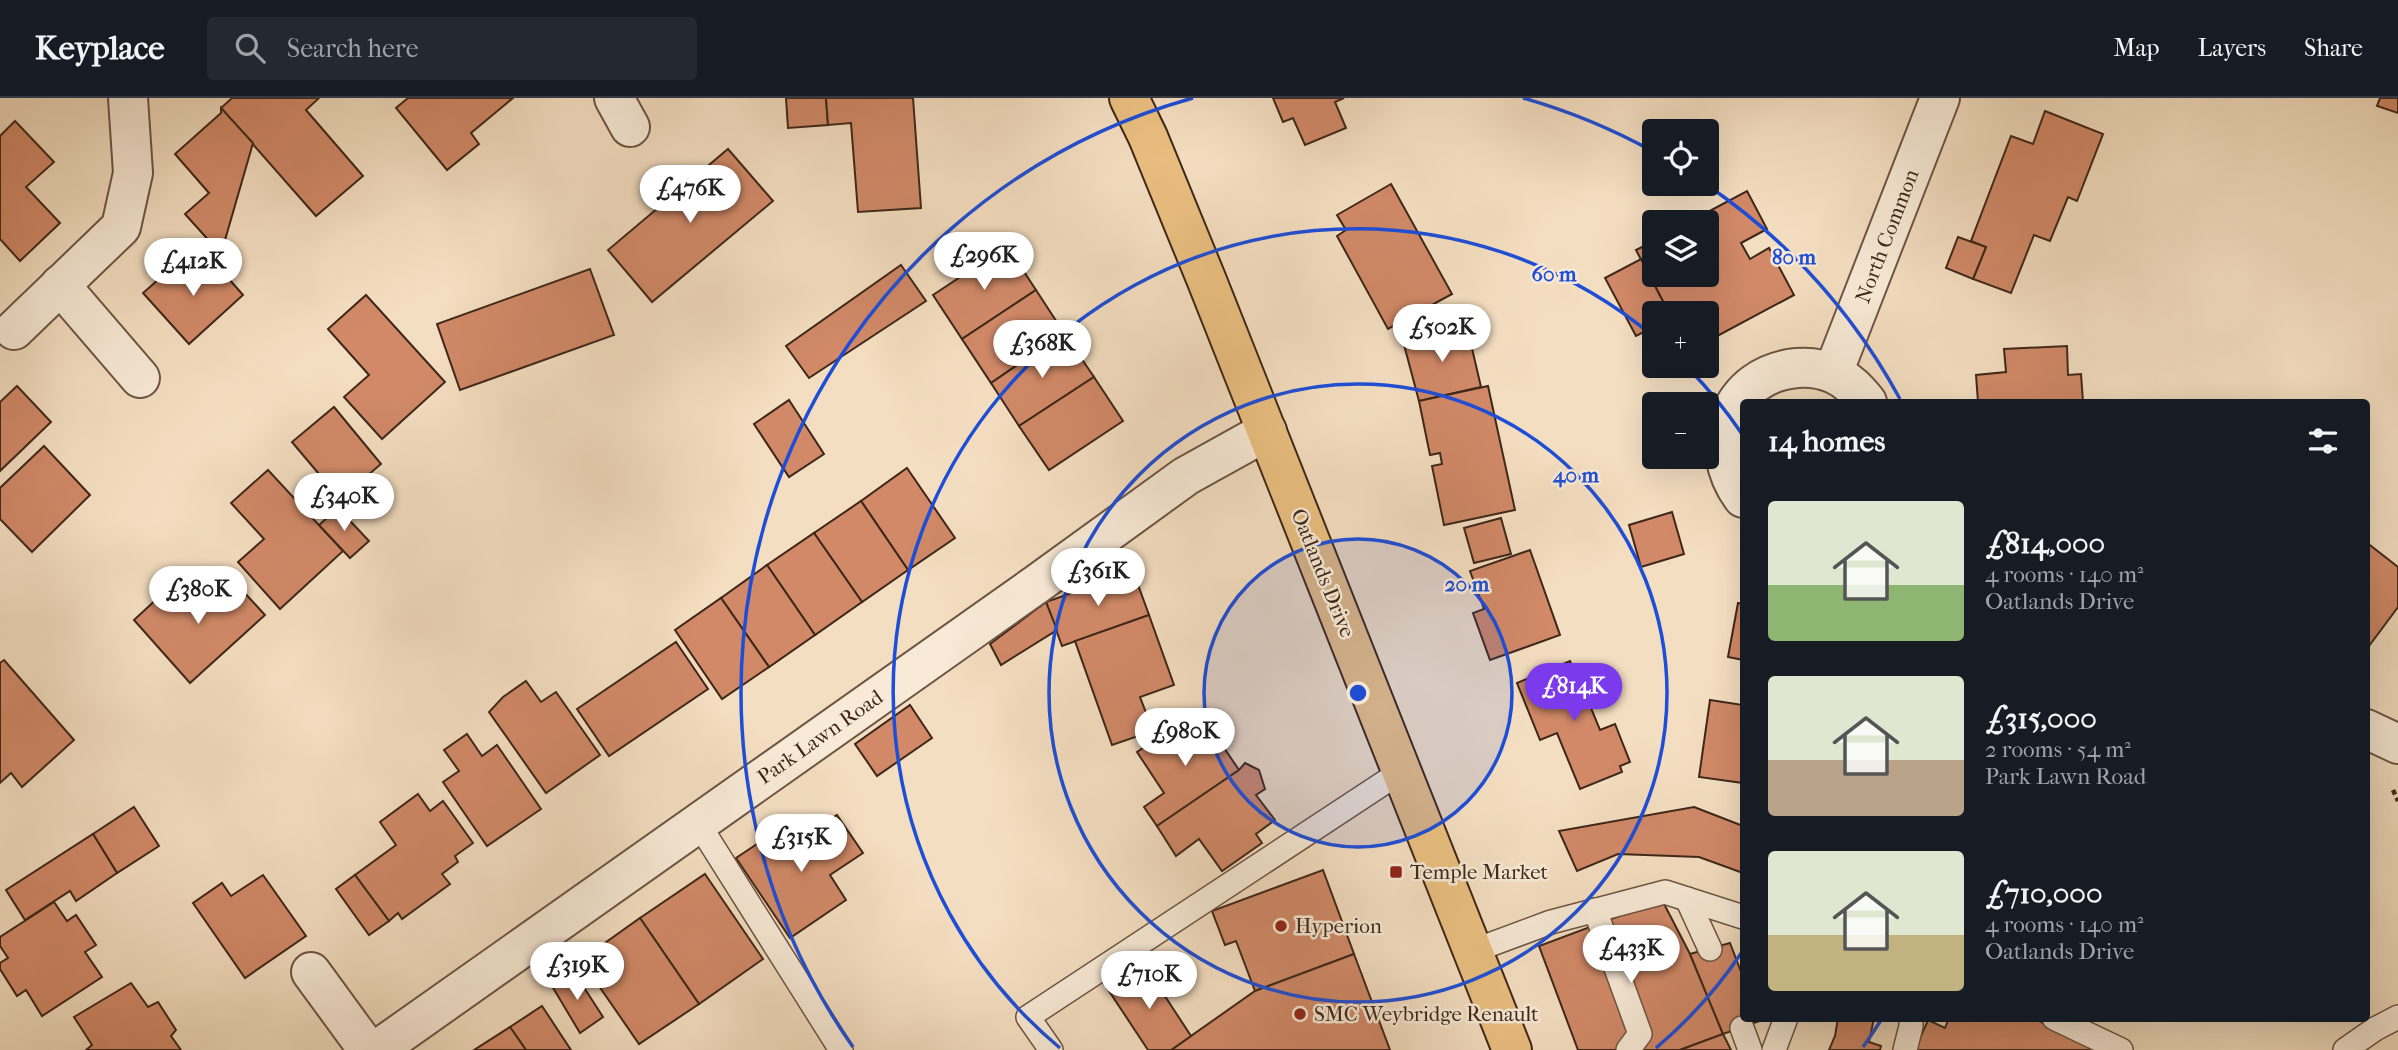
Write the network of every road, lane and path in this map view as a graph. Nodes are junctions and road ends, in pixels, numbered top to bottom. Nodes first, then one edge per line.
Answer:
1 (128, 98) edge
2 (1129, 98) edge
3 (1940, 98) edge
4 (60, 285) junction
5 (14, 330) dead end
6 (1833, 373) junction
7 (140, 378) dead end
8 (1864, 399) edge
9 (1267, 431) junction
10 (1740, 493) edge
11 (2370, 731) edge
12 (2398, 744) edge
13 (1402, 771) junction
14 (698, 823) junction
15 (1687, 899) junction
16 (1595, 910) junction
17 (1740, 916) edge
18 (1710, 949) dead end
19 (1473, 951) junction
20 (311, 972) dead end
21 (2398, 1017) edge
22 (1784, 1022) edge
23 (1911, 1022) edge
24 (2062, 1022) edge
25 (1742, 1028) dead end
26 (368, 1050) edge
27 (377, 1050) edge
28 (841, 1050) edge
29 (1051, 1050) edge
30 (1512, 1050) edge
31 (1628, 1050) edge
32 (1750, 1050) edge
33 (1774, 1050) edge
34 (1905, 1050) edge
35 (2121, 1050) edge
36 (2346, 1050) edge

1 - 4 street
2 - 9 main road, Oatlands Drive
3 - 6 street, North Common
4 - 5 street
4 - 7 street
6 - 8 street
6 - 10 street
9 - 13 main road, Oatlands Drive
9 - 14 street, Park Lawn Road
11 - 12 street
13 - 19 main road, Oatlands Drive
13 - 29 lane
14 - 27 street, Park Lawn Road
14 - 28 lane
15 - 16 lane
15 - 17 lane
15 - 18 lane
16 - 19 lane
16 - 31 lane
19 - 30 main road, Oatlands Drive
20 - 26 street
21 - 36 lane
22 - 33 lane
23 - 34 lane
24 - 35 lane
25 - 32 lane

